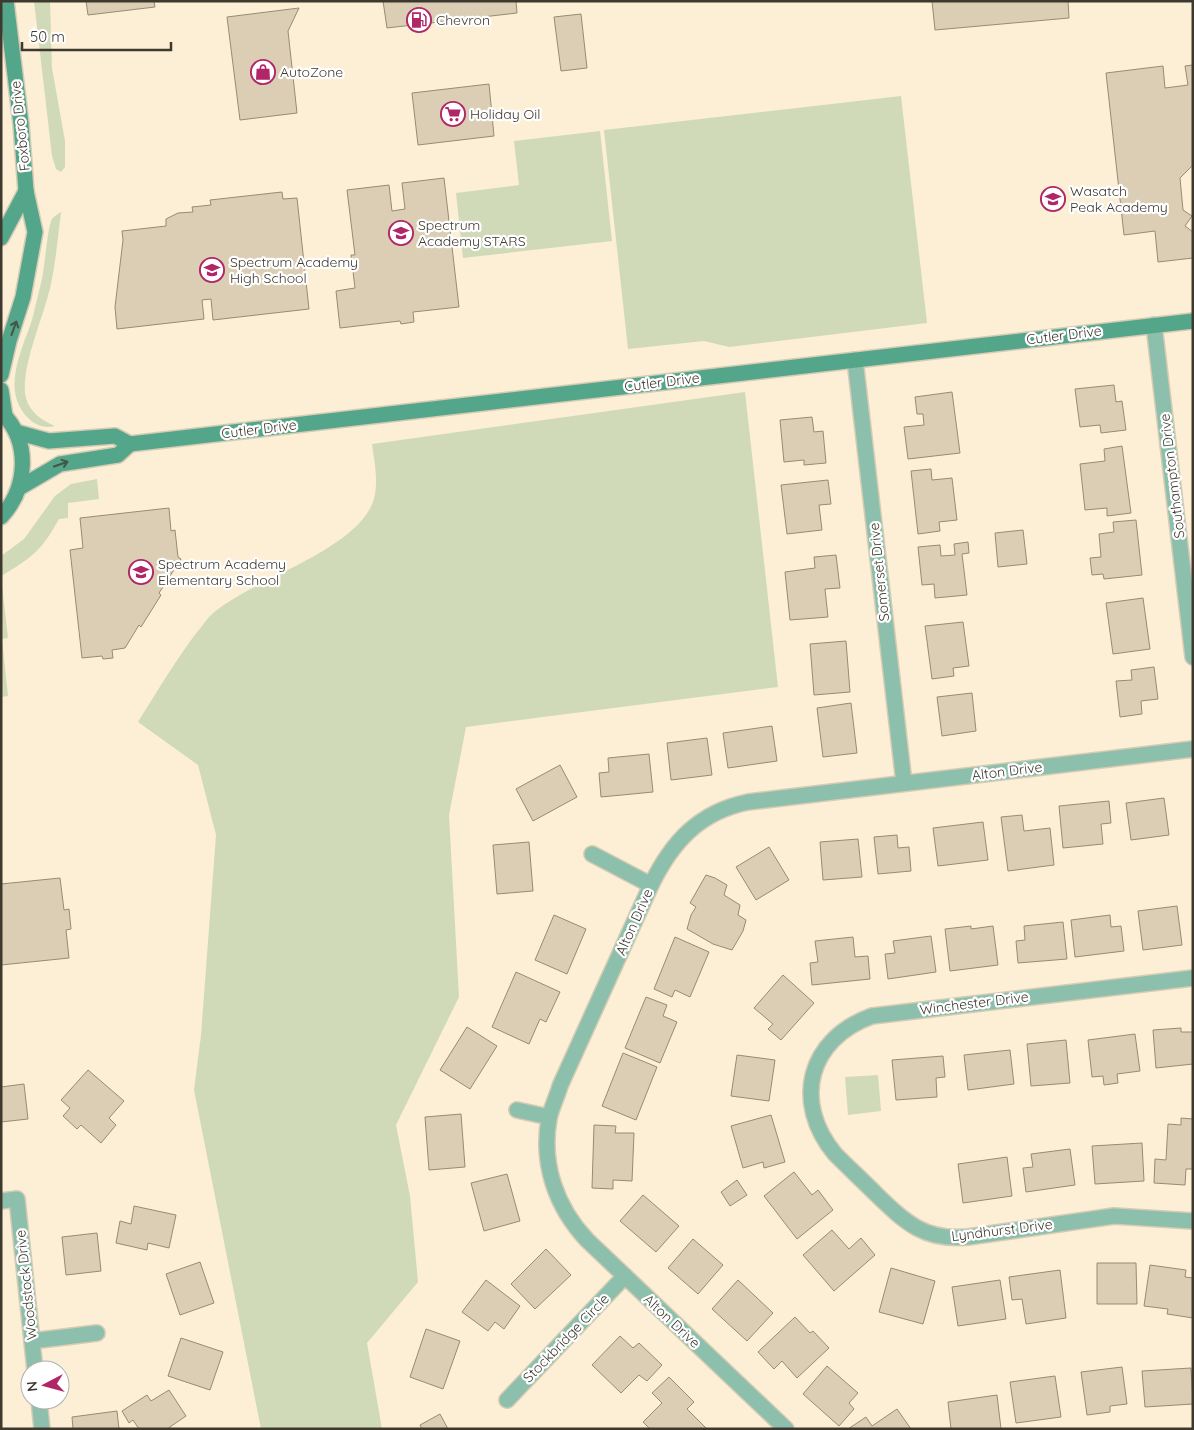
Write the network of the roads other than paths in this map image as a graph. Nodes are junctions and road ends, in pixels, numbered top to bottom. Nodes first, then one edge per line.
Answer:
1 (6, 1) edge
2 (26, 191) junction
3 (1, 238) edge
4 (1193, 320) edge
5 (1154, 325) junction
6 (855, 360) junction
7 (1, 375) edge
8 (1, 390) edge
9 (3, 414) edge
10 (16, 432) junction
11 (130, 444) junction
12 (19, 488) junction
13 (1, 517) edge
14 (1193, 657) edge
15 (1193, 749) edge
16 (904, 783) junction
17 (592, 854) dead end
18 (651, 885) junction
19 (1193, 978) edge
20 (811, 1106) joint
21 (517, 1110) dead end
22 (550, 1117) junction
23 (1, 1201) edge
24 (1193, 1221) edge
25 (624, 1276) junction
26 (97, 1333) dead end
27 (32, 1341) junction
28 (34, 1360) edge
29 (507, 1400) dead end
30 (39, 1410) edge
31 (42, 1429) edge
32 (786, 1429) edge

1 - 2 street, Foxboro Drive
2 - 3 street, Foxboro Drive
7 -> 2 street, Foxboro Drive
4 - 5 street, Cutler Drive
5 - 6 street, Cutler Drive
5 - 14 street, Southampton Drive
6 - 11 street, Cutler Drive
6 - 16 street, Somerset Drive
8 - 9 street
9 - 10 street
10 - 11 street, Cutler Drive
10 - 12 street
12 -> 11 street, Cutler Drive
12 - 13 street
15 - 16 street, Alton Drive
16 - 18 street, Alton Drive
17 - 18 street
18 - 22 street, Alton Drive
19 - 20 street, Winchester Drive
20 - 24 street, Lyndhurst Drive
21 - 22 street
22 - 25 street, Alton Drive
23 - 27 street, Woodstock Drive
25 - 29 street, Stockbridge Circle
25 - 32 street, Alton Drive
26 - 27 street
27 - 28 street, Woodstock Drive
30 - 31 street

